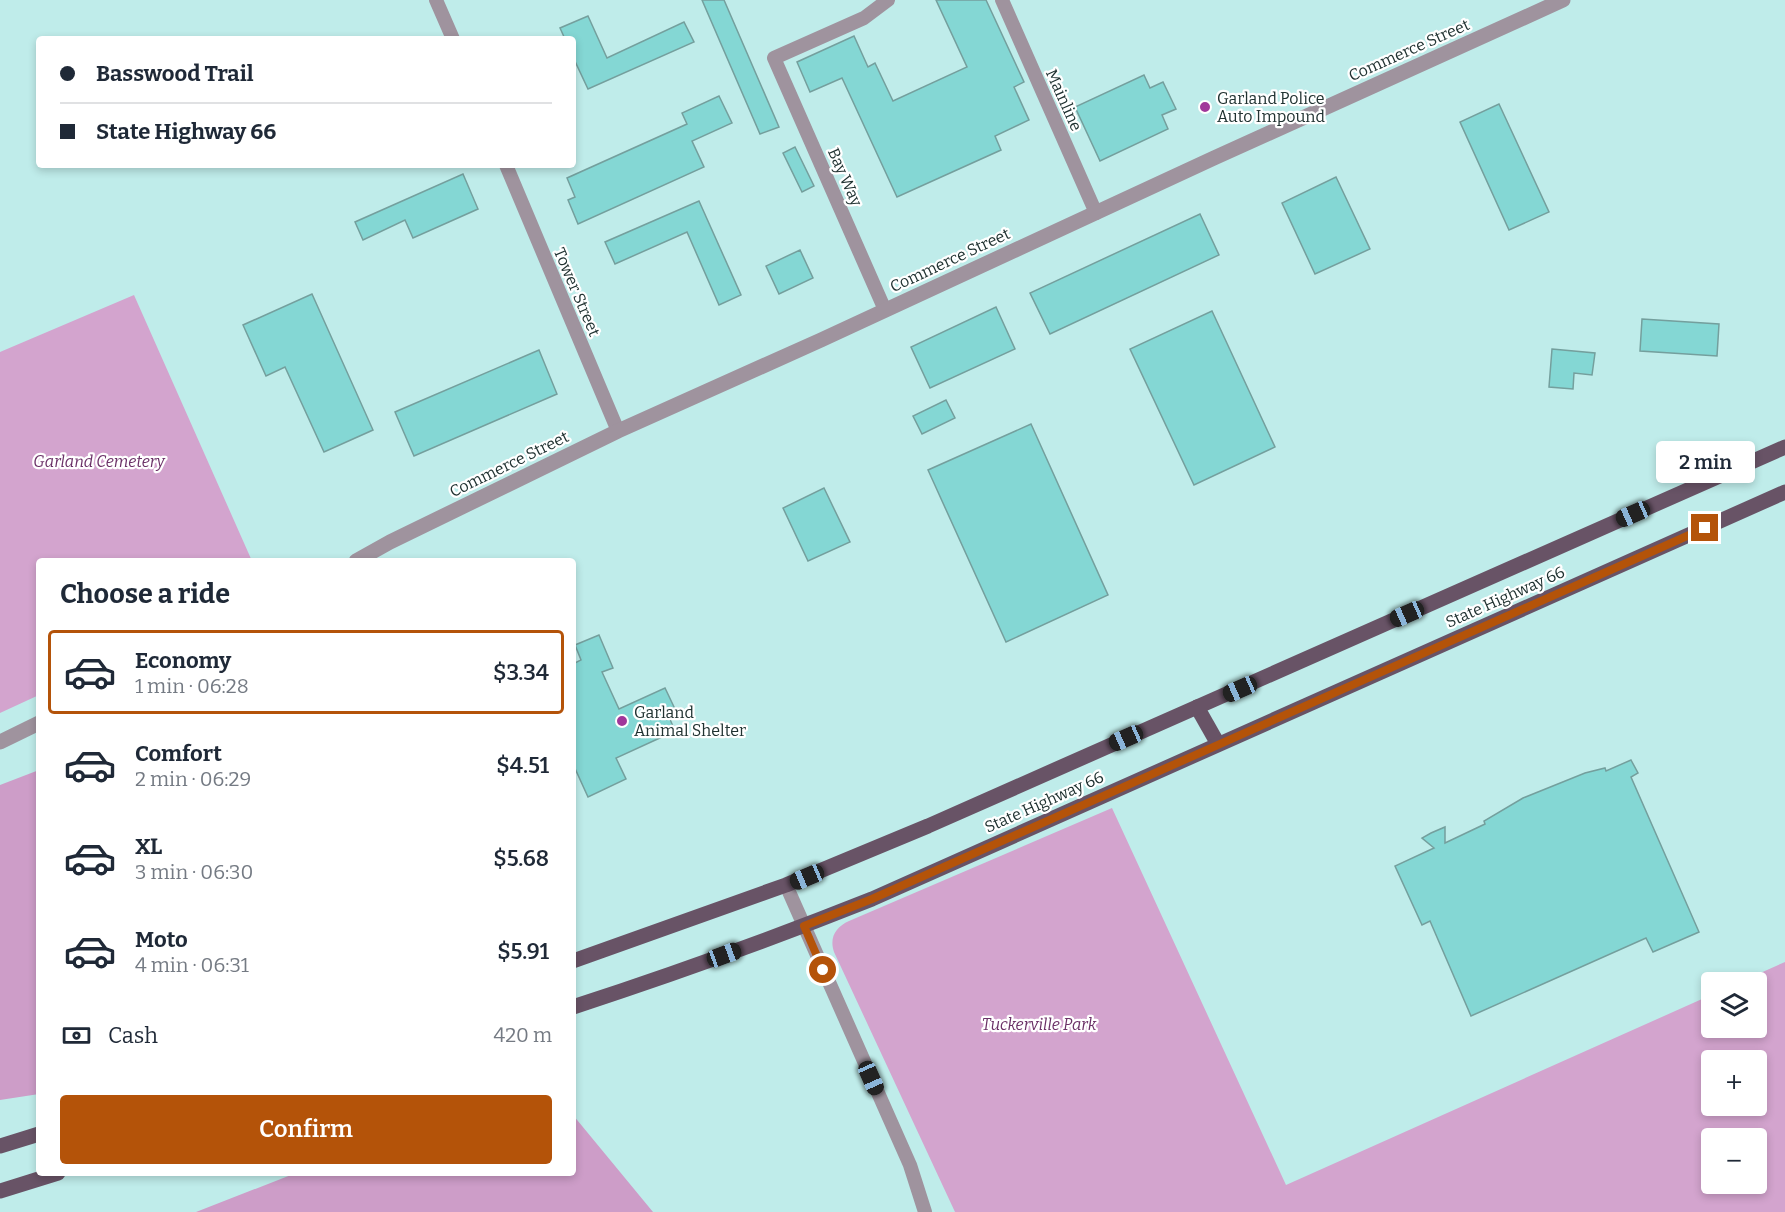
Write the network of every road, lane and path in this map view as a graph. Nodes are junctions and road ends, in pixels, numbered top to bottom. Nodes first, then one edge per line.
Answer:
1 (436, 0) edge
2 (888, 0) edge
3 (1002, 0) edge
4 (1563, 0) edge
5 (452, 36) edge
6 (507, 168) edge
7 (1096, 213) junction
8 (885, 310) junction
9 (618, 431) junction
10 (1785, 447) edge
11 (1785, 492) edge
12 (361, 558) edge
13 (1197, 707) junction
14 (36, 724) edge
15 (0, 742) edge
16 (1218, 744) junction
17 (786, 885) junction
18 (804, 926) junction
19 (576, 960) edge
20 (576, 1006) edge
21 (36, 1135) edge
22 (0, 1146) edge
23 (48, 1176) edge
24 (0, 1191) edge
25 (925, 1212) edge

1 - 5 street
2 - 8 street, Bay Way
3 - 7 street, Mainline
4 - 7 street, Commerce Street
6 - 9 street, Tower Street
7 - 8 street, Commerce Street
8 - 9 street, Commerce Street
9 - 12 street, Commerce Street
10 - 13 main road, State Highway 66
11 - 16 main road, State Highway 66
13 - 16 main road
13 - 17 main road, State Highway 66
14 - 15 street
16 - 18 main road, State Highway 66
17 - 18 street
17 - 19 main road, State Highway 66
18 - 20 main road, State Highway 66
18 - 25 street
21 - 22 main road
23 - 24 main road

